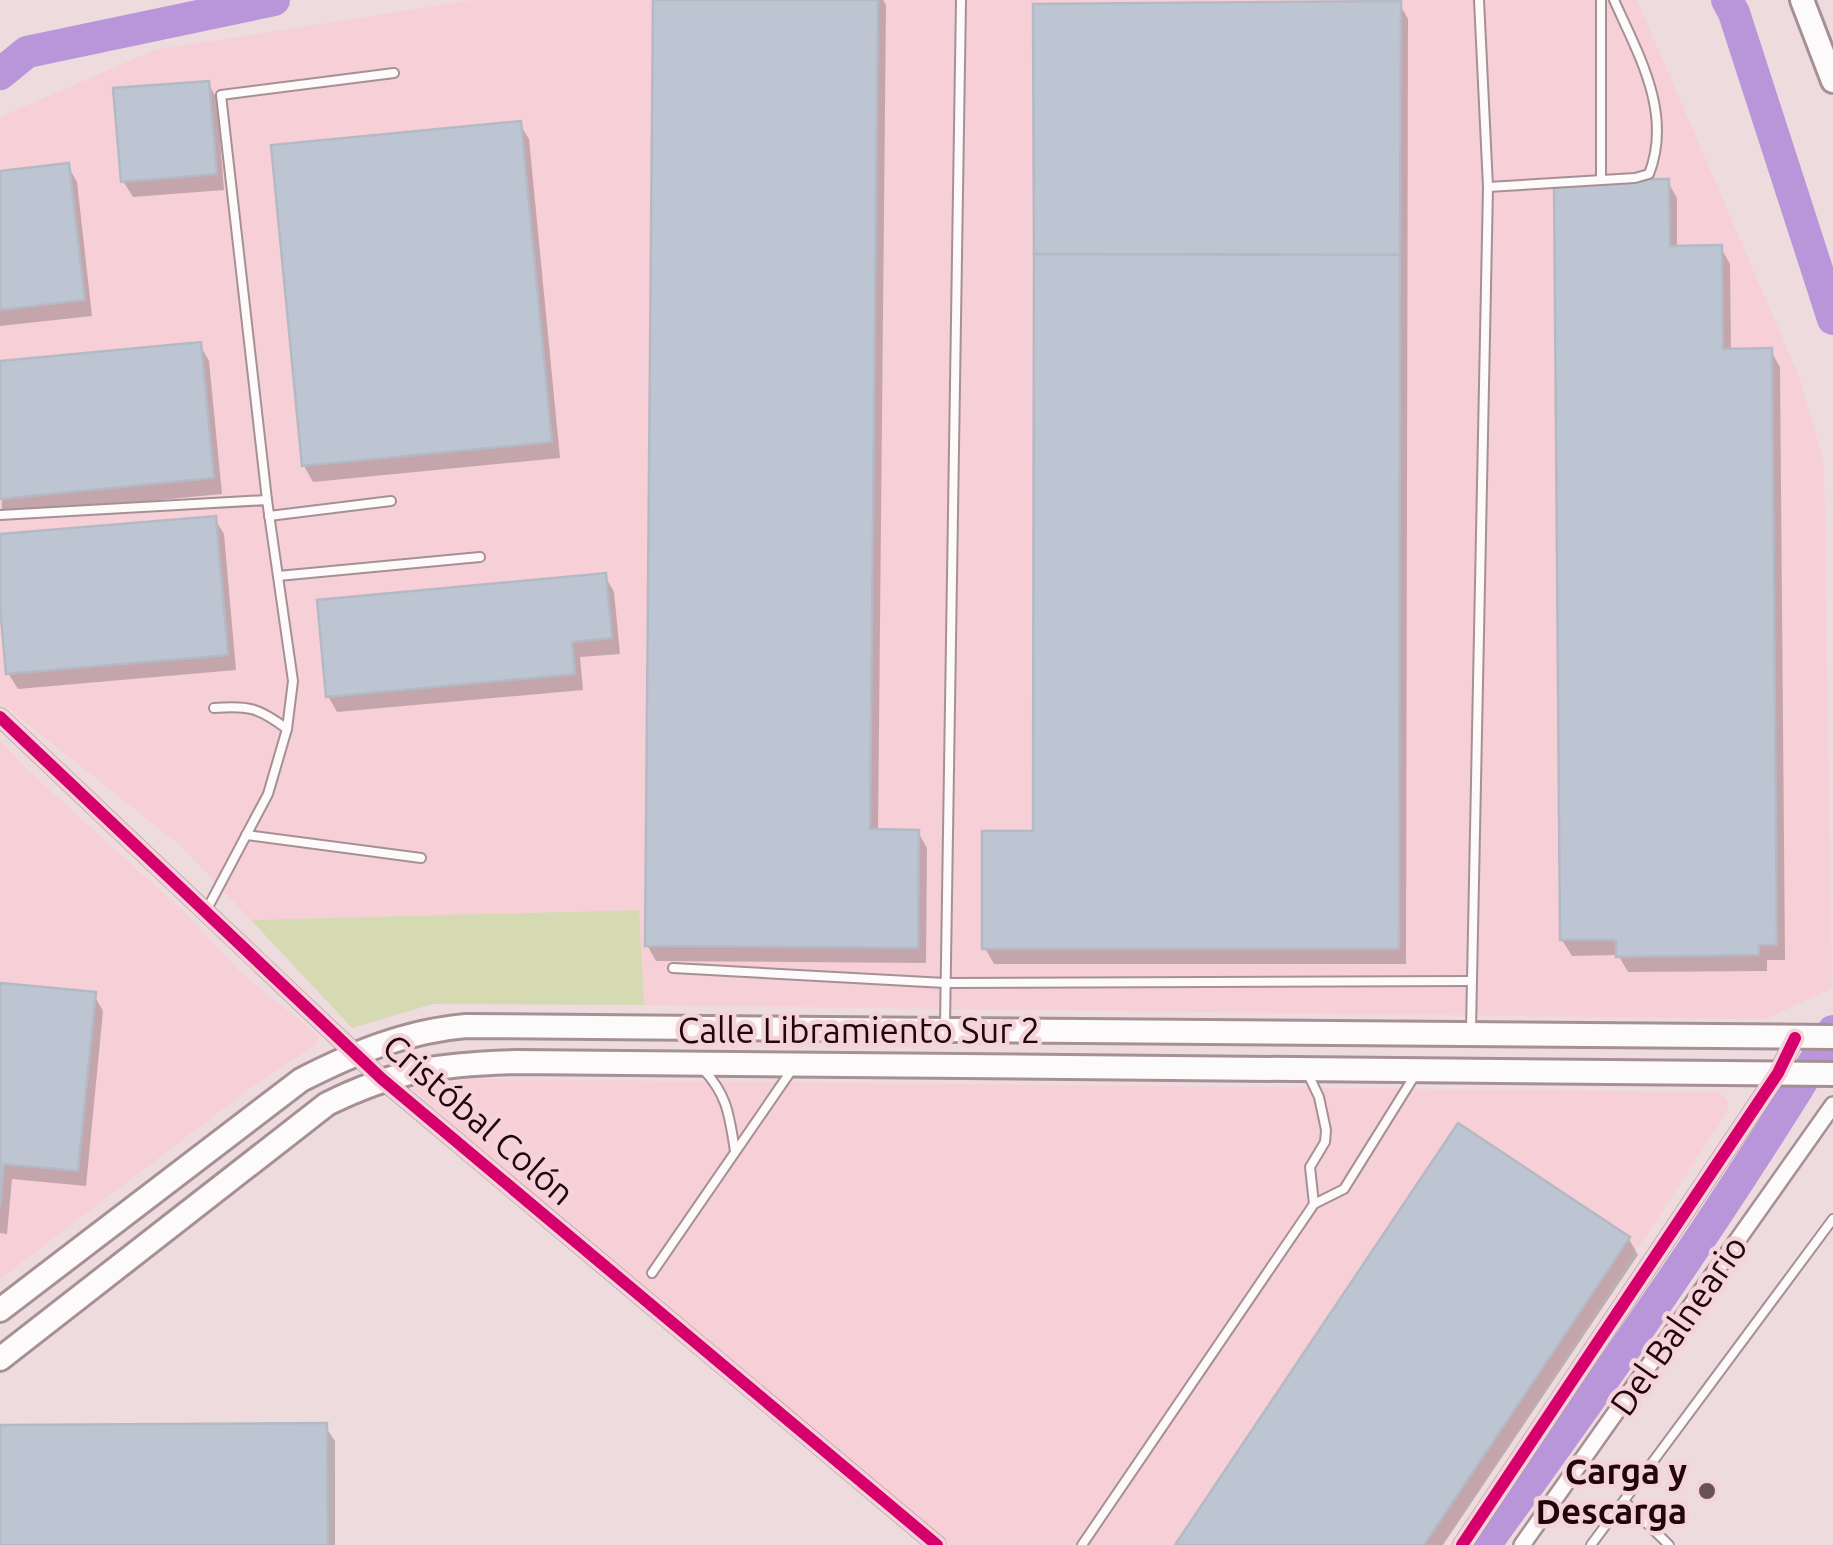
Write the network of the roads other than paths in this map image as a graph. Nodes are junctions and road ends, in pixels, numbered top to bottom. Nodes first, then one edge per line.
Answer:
1 (961, 0) edge
2 (1479, 0) edge
3 (1601, 0) edge
4 (1614, 0) edge
5 (1802, 0) edge
6 (394, 73) dead end
7 (1833, 81) edge
8 (1602, 178) junction
9 (1488, 187) junction
10 (267, 500) junction
11 (390, 501) dead end
12 (0, 515) edge
13 (270, 516) junction
14 (480, 557) dead end
15 (278, 576) junction
16 (214, 708) dead end
17 (0, 718) edge
18 (287, 729) junction
19 (246, 835) junction
20 (421, 858) dead end
21 (206, 911) junction
22 (674, 968) dead end
23 (1471, 981) junction
24 (945, 983) junction
25 (627, 1028) junction
26 (945, 1030) junction
27 (1419, 1034) junction
28 (1471, 1035) junction
29 (1833, 1037) edge
30 (1801, 1038) junction
31 (355, 1052) junction
32 (627, 1063) junction
33 (697, 1063) junction
34 (795, 1064) junction
35 (945, 1066) junction
36 (1306, 1069) junction
37 (1418, 1070) junction
38 (1471, 1070) junction
39 (1785, 1073) junction
40 (1833, 1074) edge
41 (382, 1079) junction
42 (1833, 1105) edge
43 (735, 1151) junction
44 (1314, 1204) junction
45 (1833, 1220) edge
46 (652, 1273) dead end
47 (0, 1310) edge
48 (1, 1357) edge
49 (1624, 1500) junction
50 (937, 1545) edge
51 (1082, 1545) edge
52 (1462, 1545) edge
53 (1522, 1545) edge
54 (1591, 1545) edge
55 (1669, 1545) edge

1 - 24 lane
2 - 9 lane
3 - 8 lane
4 - 8 lane
5 - 7 main road
6 - 10 lane
8 - 9 lane
9 - 23 lane
10 - 12 lane
10 - 13 lane
11 - 13 lane
13 - 15 lane
14 - 15 lane
15 - 18 lane
16 - 18 lane
17 - 21 street, Cristóbal Colón
18 - 19 lane
19 - 20 lane
19 - 21 lane
21 - 31 street, Cristóbal Colón
22 - 24 lane
23 - 24 lane
23 - 28 lane
24 - 26 lane
25 - 26 main road, Calle Libramiento Sur 2
25 - 31 main road, Calle Libramiento Sur 2
25 - 32 main road
26 - 27 main road, Calle Libramiento Sur 2
26 - 35 main road
27 - 28 main road, Calle Libramiento Sur 2
27 - 37 main road
28 - 30 main road, Calle Libramiento Sur 2
28 - 38 main road
29 - 30 main road, Calle Libramiento Sur 2
30 - 39 street
31 - 41 street, Cristóbal Colón
31 - 47 main road, Calle Libramiento Sur 2
32 - 33 main road, Calle Libramiento Sur 2
32 - 41 main road, Calle Libramiento Sur 2
33 - 34 main road, Calle Libramiento Sur 2
33 - 43 lane
34 - 35 main road, Calle Libramiento Sur 2
34 - 43 lane
35 - 36 main road, Calle Libramiento Sur 2
36 - 37 main road, Calle Libramiento Sur 2
36 - 44 lane
37 - 38 main road, Calle Libramiento Sur 2
37 - 44 lane
38 - 39 main road, Calle Libramiento Sur 2
39 - 40 main road, Calle Libramiento Sur 2
39 - 52 street
41 - 48 main road, Calle Libramiento Sur 2
41 - 50 street, Cristóbal Colón
42 - 53 street, Del Balneario
43 - 46 lane
44 - 51 lane
45 - 49 lane
49 - 54 lane
49 - 55 lane

